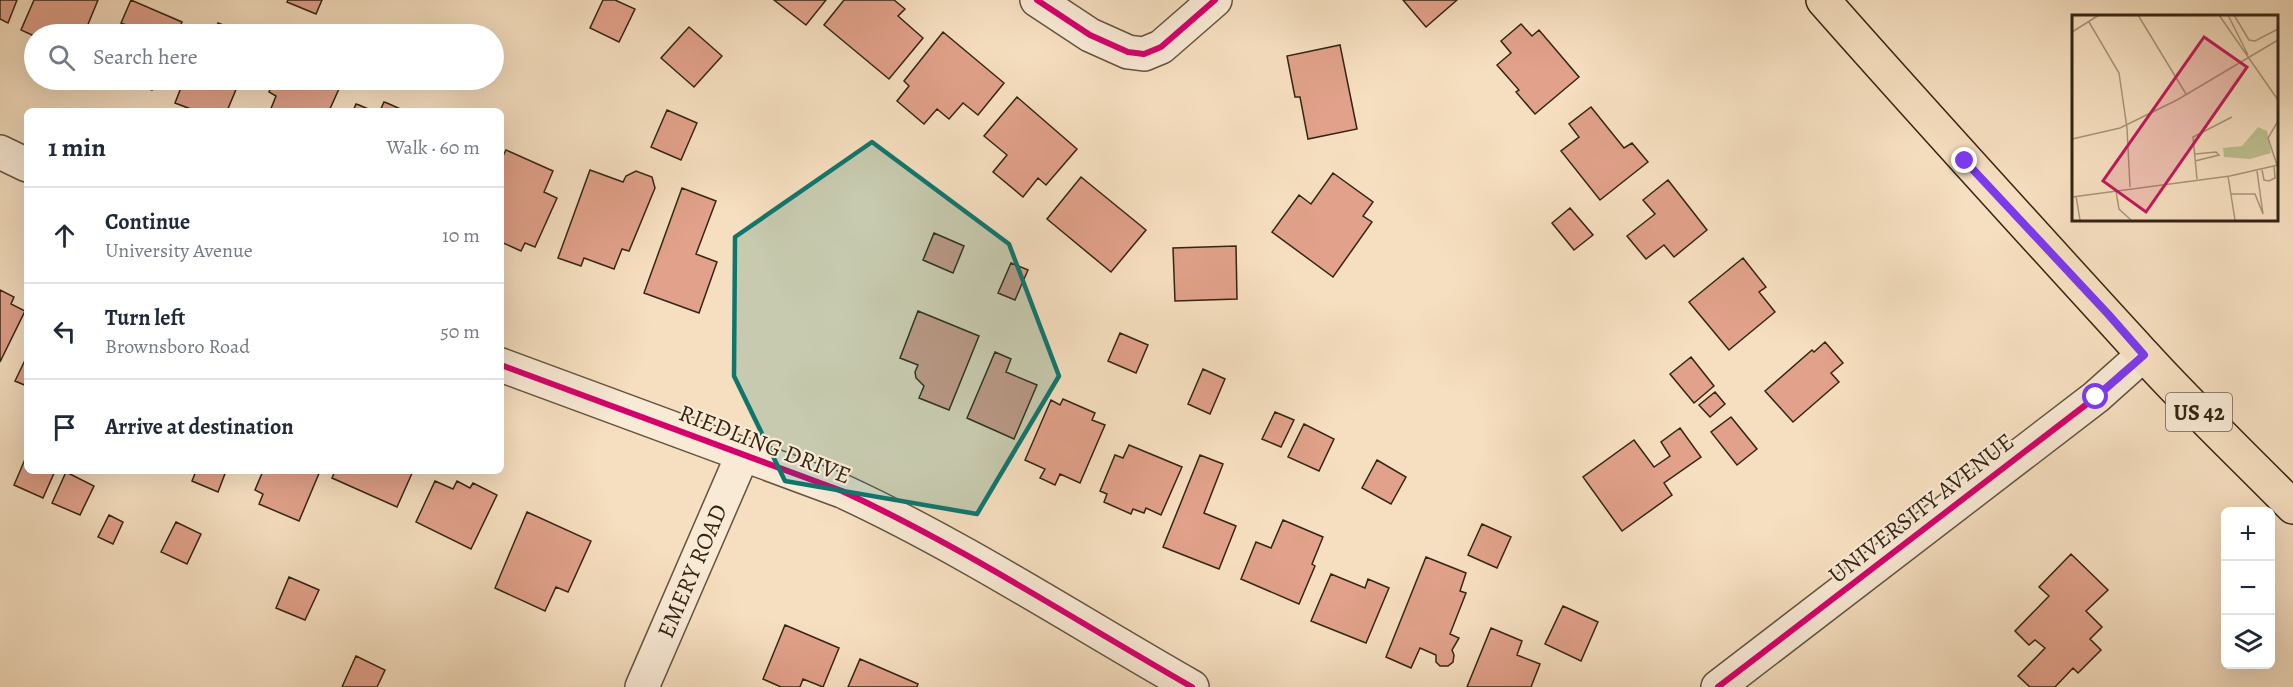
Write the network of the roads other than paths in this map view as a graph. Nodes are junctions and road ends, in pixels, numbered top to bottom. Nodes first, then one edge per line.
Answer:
1 (1037, 0) edge
2 (1215, 0) edge
3 (1823, 0) edge
4 (0, 152) edge
5 (24, 164) edge
6 (2144, 355) junction
7 (504, 366) edge
8 (743, 454) junction
9 (2289, 494) edge
10 (642, 687) edge
11 (1192, 687) edge
12 (1718, 687) edge

1 - 2 street
3 - 6 main road, US 42
4 - 5 street
6 - 9 main road, US 42
6 - 12 street, UNIVERSITY AVENUE
7 - 8 street, RIEDLING DRIVE
8 - 10 street, EMERY ROAD
8 - 11 street, RIEDLING DRIVE

